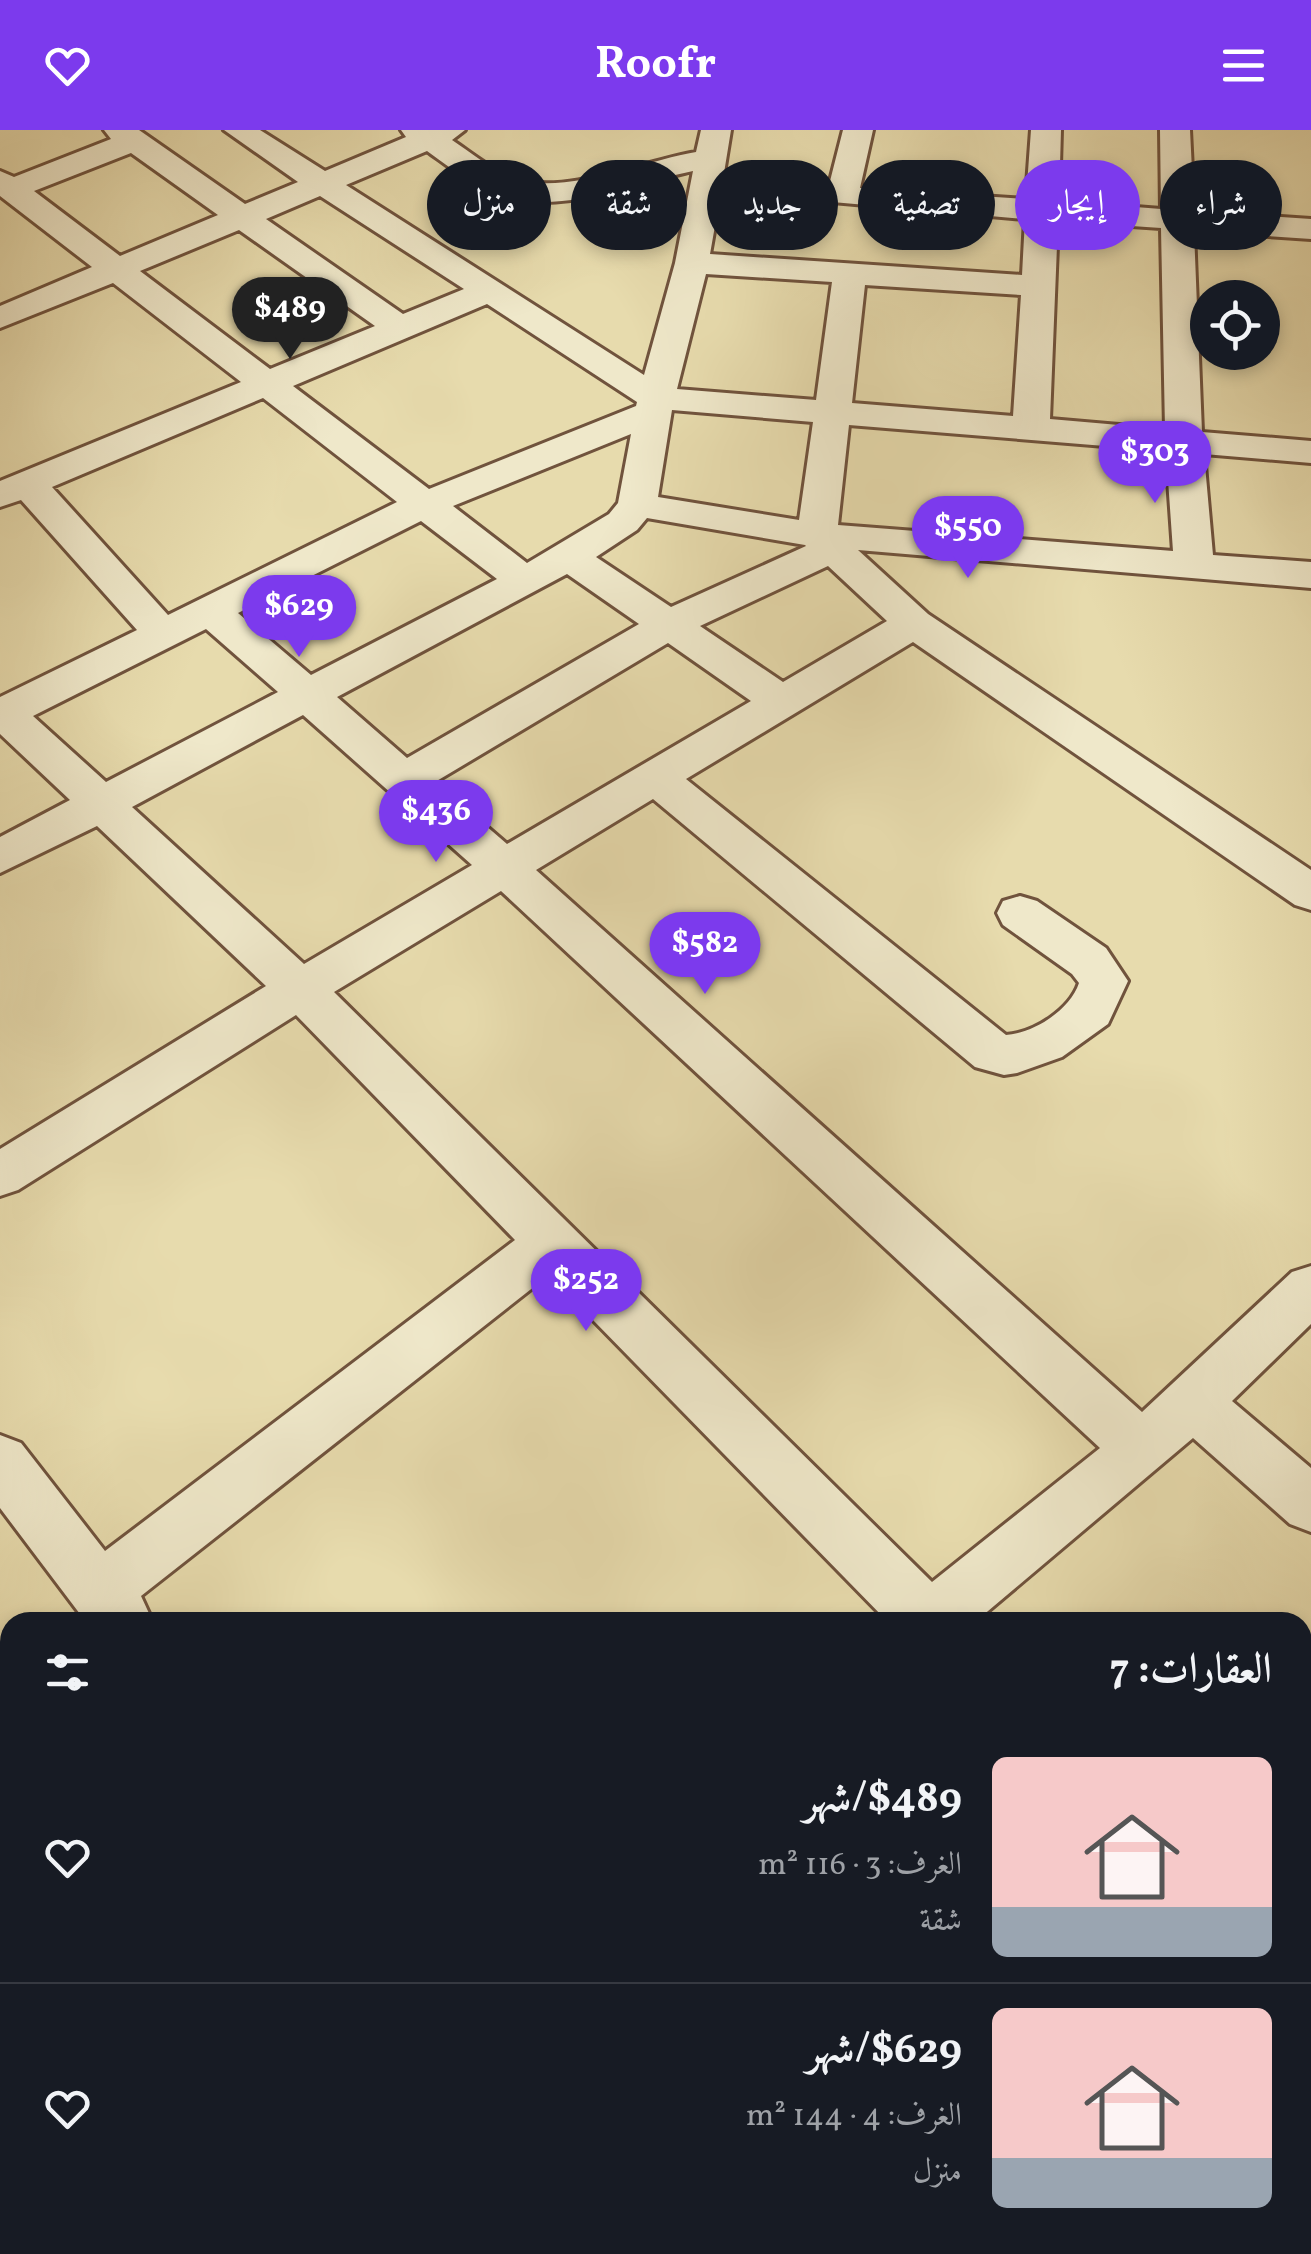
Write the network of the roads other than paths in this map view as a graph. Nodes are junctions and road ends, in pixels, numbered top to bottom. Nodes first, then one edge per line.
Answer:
1 (239, 130) edge
2 (858, 130) edge
3 (1046, 130) edge
4 (1175, 130) edge
5 (432, 132) edge
6 (126, 136) edge
7 (706, 149) edge
8 (1044, 160) edge
9 (1176, 160) edge
10 (321, 182) junction
11 (6, 185) edge
12 (842, 196) junction
13 (1015, 207) edge
14 (244, 220) junction
15 (1282, 227) edge
16 (1311, 229) edge
17 (1040, 250) edge
18 (1178, 250) edge
19 (692, 262) junction
20 (118, 272) junction
21 (850, 272) junction
22 (1038, 286) junction
23 (489, 291) junction
24 (0, 318) edge
25 (400, 328) junction
26 (264, 384) junction
27 (654, 405) junction
28 (834, 414) junction
29 (1031, 432) junction
30 (1184, 443) junction
31 (1311, 452) edge
32 (7, 492) edge
33 (422, 505) junction
34 (637, 505) junction
35 (825, 542) junction
36 (568, 558) junction
37 (1194, 563) junction
38 (1311, 575) edge
39 (524, 579) junction
40 (210, 610) junction
41 (914, 623) junction
42 (668, 625) junction
43 (162, 633) junction
44 (308, 696) junction
45 (784, 703) junction
46 (2, 714) edge
47 (656, 778) junction
48 (404, 780) junction
49 (99, 802) junction
50 (0, 857) edge
51 (506, 869) junction
52 (1311, 893) edge
53 (1020, 913) dead end
54 (300, 990) junction
55 (0, 1175) edge
56 (553, 1241) junction
57 (1311, 1290) edge
58 (1190, 1400) junction
59 (1142, 1449) junction
60 (0, 1462) edge
61 (1311, 1505) edge
62 (111, 1607) edge
63 (919, 1612) edge
64 (941, 1612) edge

1 - 10 street
2 - 12 street
3 - 8 street
4 - 9 street
5 - 7 street
5 - 10 street
6 - 11 street
6 - 14 street
7 - 12 street
7 - 19 street
10 - 14 street
10 - 23 street
11 - 20 street
12 - 13 street
14 - 20 street
14 - 25 street
15 - 16 street
17 - 22 street
18 - 30 street
19 - 21 street
19 - 27 street
20 - 24 street
20 - 26 street
21 - 22 street
21 - 28 street
22 - 29 street
23 - 25 street
23 - 27 street
25 - 26 street
26 - 32 street
26 - 33 street
27 - 28 street
27 - 33 street
27 - 34 street
28 - 29 street
28 - 35 street
29 - 30 street
30 - 31 street
30 - 37 street
32 - 43 street
33 - 39 street
33 - 40 street
34 - 35 street
34 - 36 street
35 - 37 street
35 - 41 street
35 - 42 street
36 - 39 street
36 - 42 street
37 - 38 street
39 - 44 street
40 - 43 street
40 - 44 street
41 - 45 street
41 - 52 street
42 - 45 street
42 - 48 street
43 - 46 street
44 - 48 street
44 - 49 street
45 - 47 street
46 - 49 street
47 - 51 street
47 - 53 street
48 - 51 street
49 - 50 street
49 - 54 street
51 - 54 street
51 - 59 street
54 - 55 street
54 - 56 street
56 - 62 street
56 - 63 street
57 - 58 street
58 - 59 street
58 - 61 street
59 - 64 street
60 - 62 street

